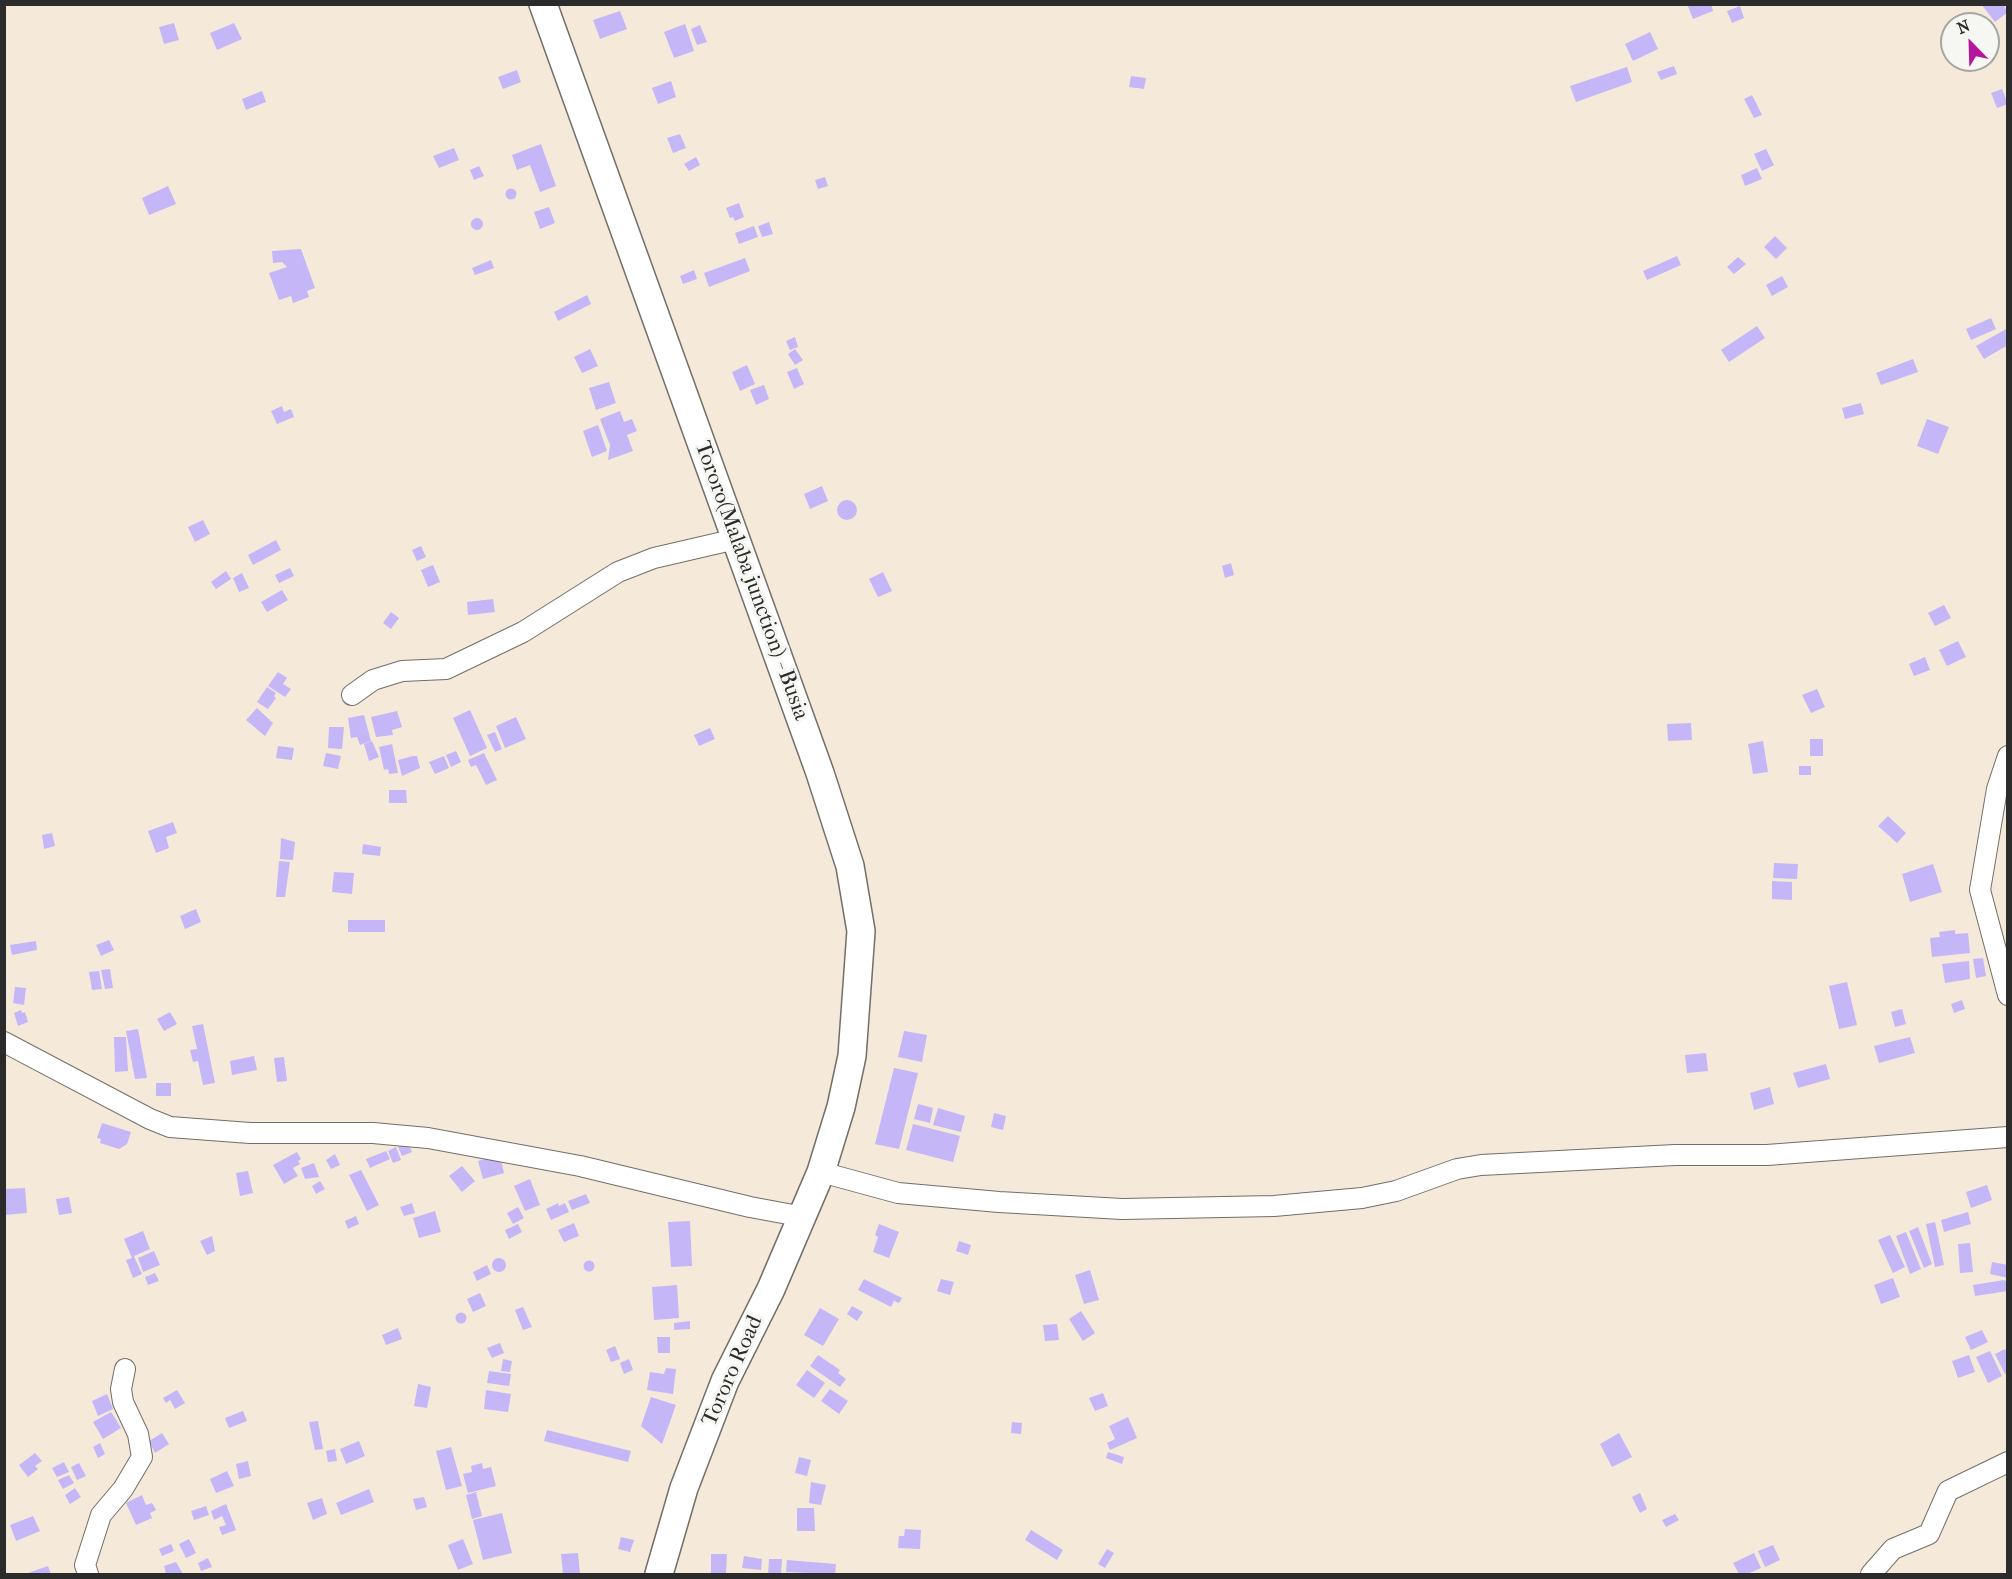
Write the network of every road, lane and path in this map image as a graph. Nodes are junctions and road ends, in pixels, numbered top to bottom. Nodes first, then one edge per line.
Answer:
1 (543, 4) edge
2 (736, 539) junction
3 (352, 695) dead end
4 (2007, 756) edge
5 (2007, 995) edge
6 (4, 1042) edge
7 (2007, 1137) edge
8 (821, 1172) junction
9 (804, 1217) junction
10 (125, 1369) dead end
11 (2007, 1462) edge
12 (88, 1575) edge
13 (659, 1575) edge
14 (1871, 1575) edge

1 - 2 main road, Tororo(Malaba junction) - Busia
2 - 3 street
2 - 8 main road, Tororo(Malaba junction) - Busia
4 - 5 street
6 - 9 street
7 - 8 street
8 - 9 main road, Tororo Road
9 - 13 main road, Tororo Road
10 - 12 street
11 - 14 street

